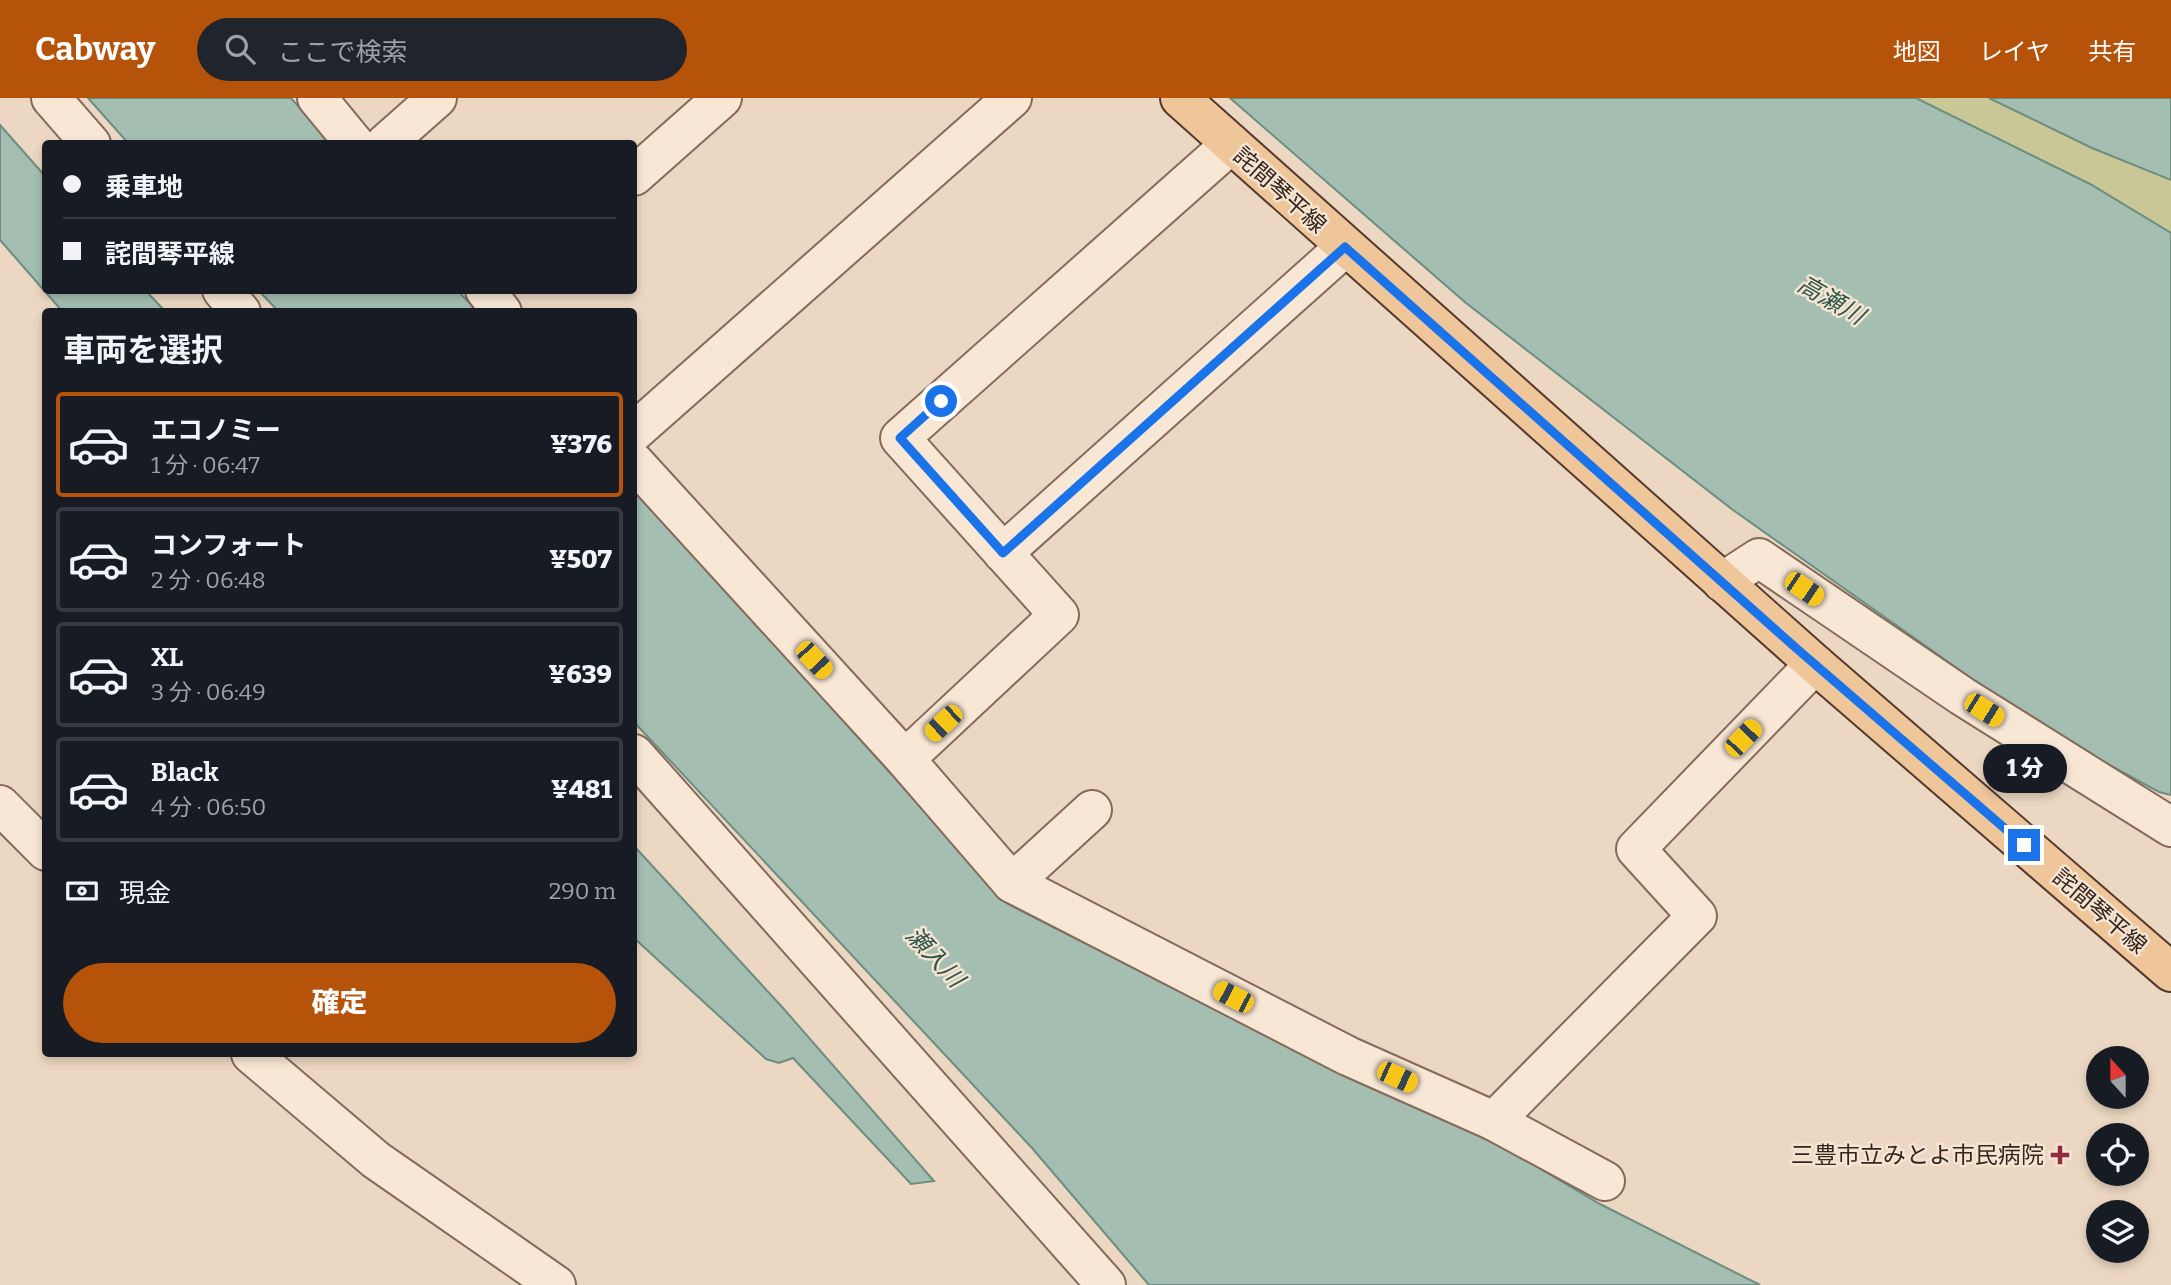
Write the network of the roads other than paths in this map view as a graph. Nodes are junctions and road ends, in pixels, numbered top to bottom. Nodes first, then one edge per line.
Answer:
1 (51, 98) edge
2 (317, 98) edge
3 (437, 98) edge
4 (722, 98) edge
5 (1012, 98) edge
6 (1180, 98) edge
7 (88, 140) edge
8 (352, 140) edge
9 (390, 140) edge
10 (1230, 145) junction
11 (637, 173) edge
12 (1345, 247) junction
13 (225, 294) edge
14 (238, 308) edge
15 (637, 429) edge
16 (637, 465) edge
17 (1003, 553) junction
18 (1721, 582) junction
19 (1815, 664) junction
20 (637, 757) edge
21 (905, 759) junction
22 (0, 805) edge
23 (1092, 810) dead end
24 (2171, 827) edge
25 (42, 847) edge
26 (1012, 883) junction
27 (2171, 972) edge
28 (254, 1057) edge
29 (1493, 1121) junction
30 (1605, 1181) dead end
31 (556, 1285) edge
32 (1106, 1285) edge

1 - 7 street
2 - 8 street
3 - 9 street
4 - 11 street
5 - 15 street
6 - 10 main road, 詫間琴平線
10 - 12 main road, 詫間琴平線
10 - 17 street
12 - 17 street
12 - 18 main road, 詫間琴平線
13 - 14 street
16 - 21 street
17 - 21 street
18 - 19 main road, 詫間琴平線
18 - 24 street
19 - 27 main road, 詫間琴平線
19 - 29 street
20 - 32 street
21 - 26 street
22 - 25 street
23 - 26 street
26 - 29 street
28 - 31 street
29 - 30 street

